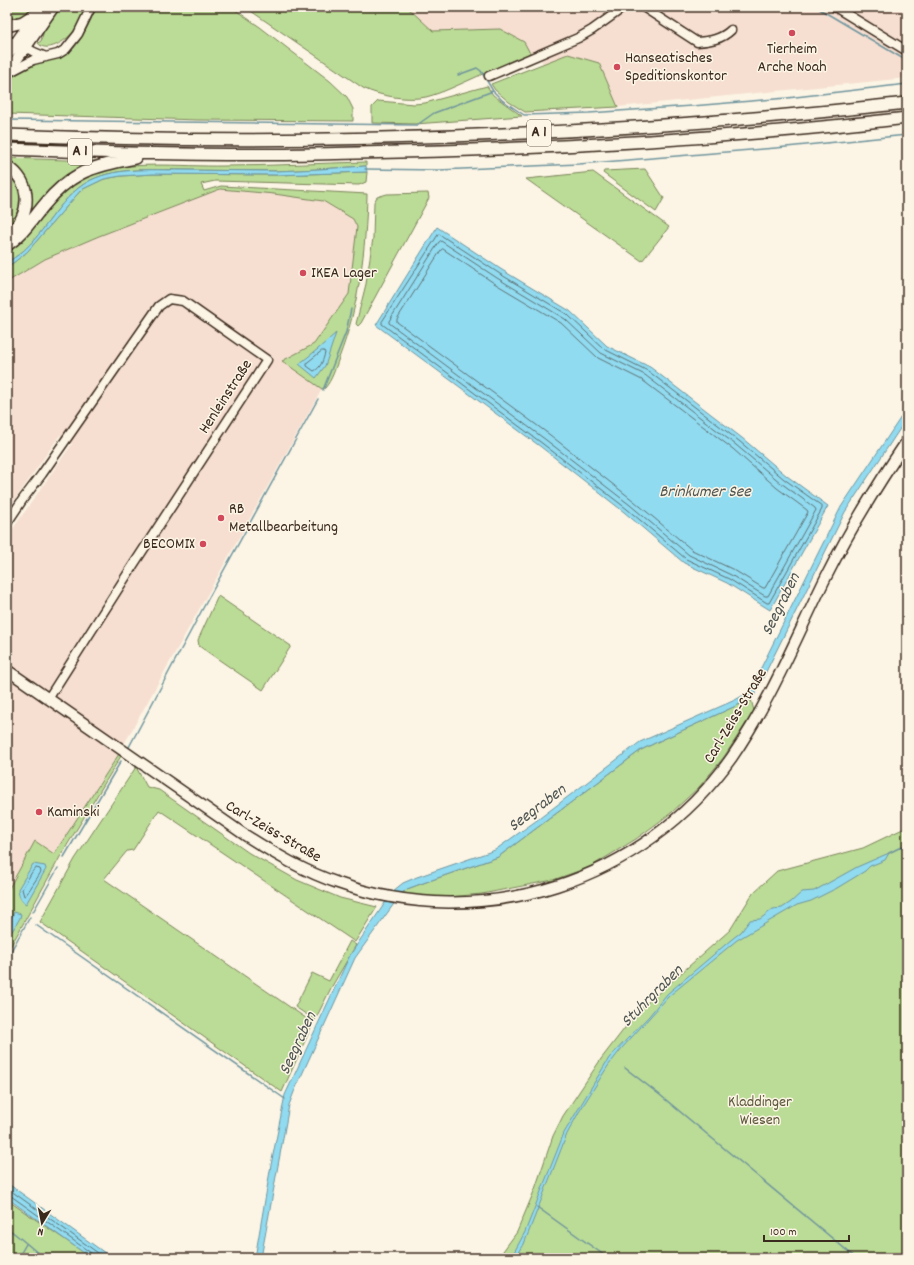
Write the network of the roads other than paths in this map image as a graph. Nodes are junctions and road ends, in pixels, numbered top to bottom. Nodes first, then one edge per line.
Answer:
1 (53, 7) edge
2 (91, 7) edge
3 (624, 7) edge
4 (643, 7) edge
5 (834, 7) edge
6 (39, 11) edge
7 (7, 26) edge
8 (731, 30) dead end
9 (7, 34) edge
10 (17, 45) edge
11 (907, 51) edge
12 (7, 55) edge
13 (43, 58) junction
14 (7, 73) edge
15 (489, 76) dead end
16 (907, 103) edge
17 (907, 118) edge
18 (7, 135) edge
19 (7, 149) edge
20 (153, 154) junction
21 (7, 166) edge
22 (7, 236) edge
23 (7, 245) edge
24 (907, 441) edge
25 (7, 523) edge
26 (7, 670) edge
27 (48, 699) junction

1 - 10 highway
2 - 13 street
3 - 15 street
4 - 8 street
5 - 11 street
6 - 7 highway
6 - 10 highway
9 - 10 highway
10 - 12 main road
10 - 13 street
10 - 14 main road
13 - 14 street
16 - 18 highway, A 1
17 - 20 highway, A 1
19 - 20 highway, A 1
20 - 23 highway
21 - 22 highway
24 - 27 main road, Carl-Zeiss-Straße
25 - 27 street, Henleinstraße
26 - 27 main road, Carl-Zeiss-Straße

